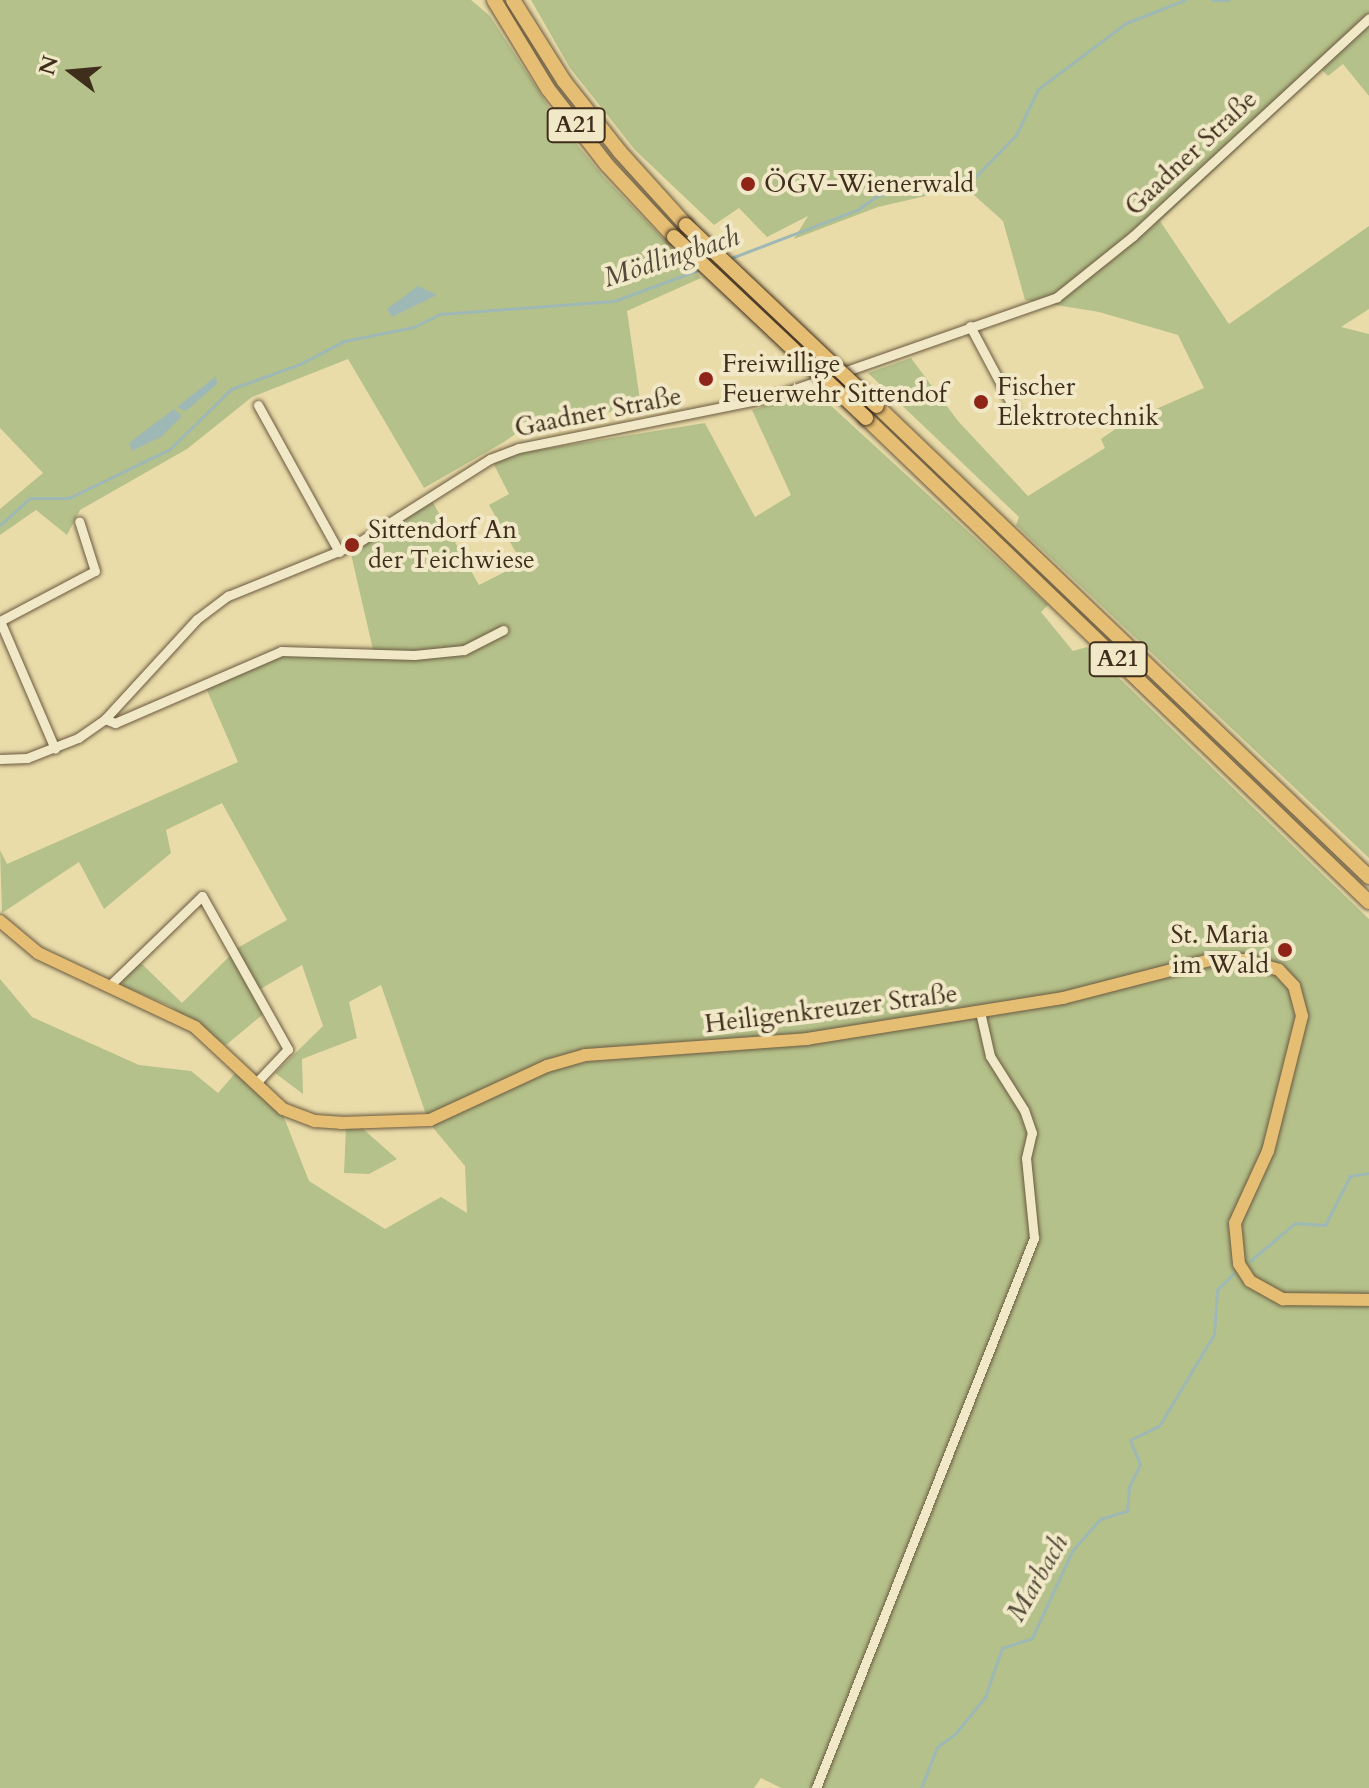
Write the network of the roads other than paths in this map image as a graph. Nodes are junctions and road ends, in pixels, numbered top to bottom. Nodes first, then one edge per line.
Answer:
1 (494, 0) edge
2 (513, 0) edge
3 (1369, 18) edge
4 (970, 326) junction
5 (258, 405) dead end
6 (1013, 407) dead end
7 (79, 521) dead end
8 (339, 552) junction
9 (0, 621) edge
10 (503, 630) dead end
11 (110, 721) junction
12 (55, 749) junction
13 (0, 759) edge
14 (1369, 877) edge
15 (1369, 902) edge
16 (0, 921) edge
17 (110, 985) junction
18 (980, 1012) junction
19 (256, 1083) junction
20 (1369, 1300) edge
21 (816, 1788) edge

1 - 15 highway, A21, bridge
2 - 14 highway, A21, bridge
3 - 4 street, Gaadner Straße
4 - 6 street
4 - 8 street, Gaadner Straße
5 - 8 street
7 - 9 street
8 - 11 street, Gaadner Straße
9 - 12 street
10 - 11 street
11 - 12 street, Gaadner Straße
12 - 13 street, Gaadner Straße
16 - 17 main road, Heiligenkreuzer Straße
17 - 19 main road, Heiligenkreuzer Straße
17 - 19 street
18 - 19 main road, Heiligenkreuzer Straße
18 - 20 main road, Heiligenkreuzer Straße
18 - 21 street

